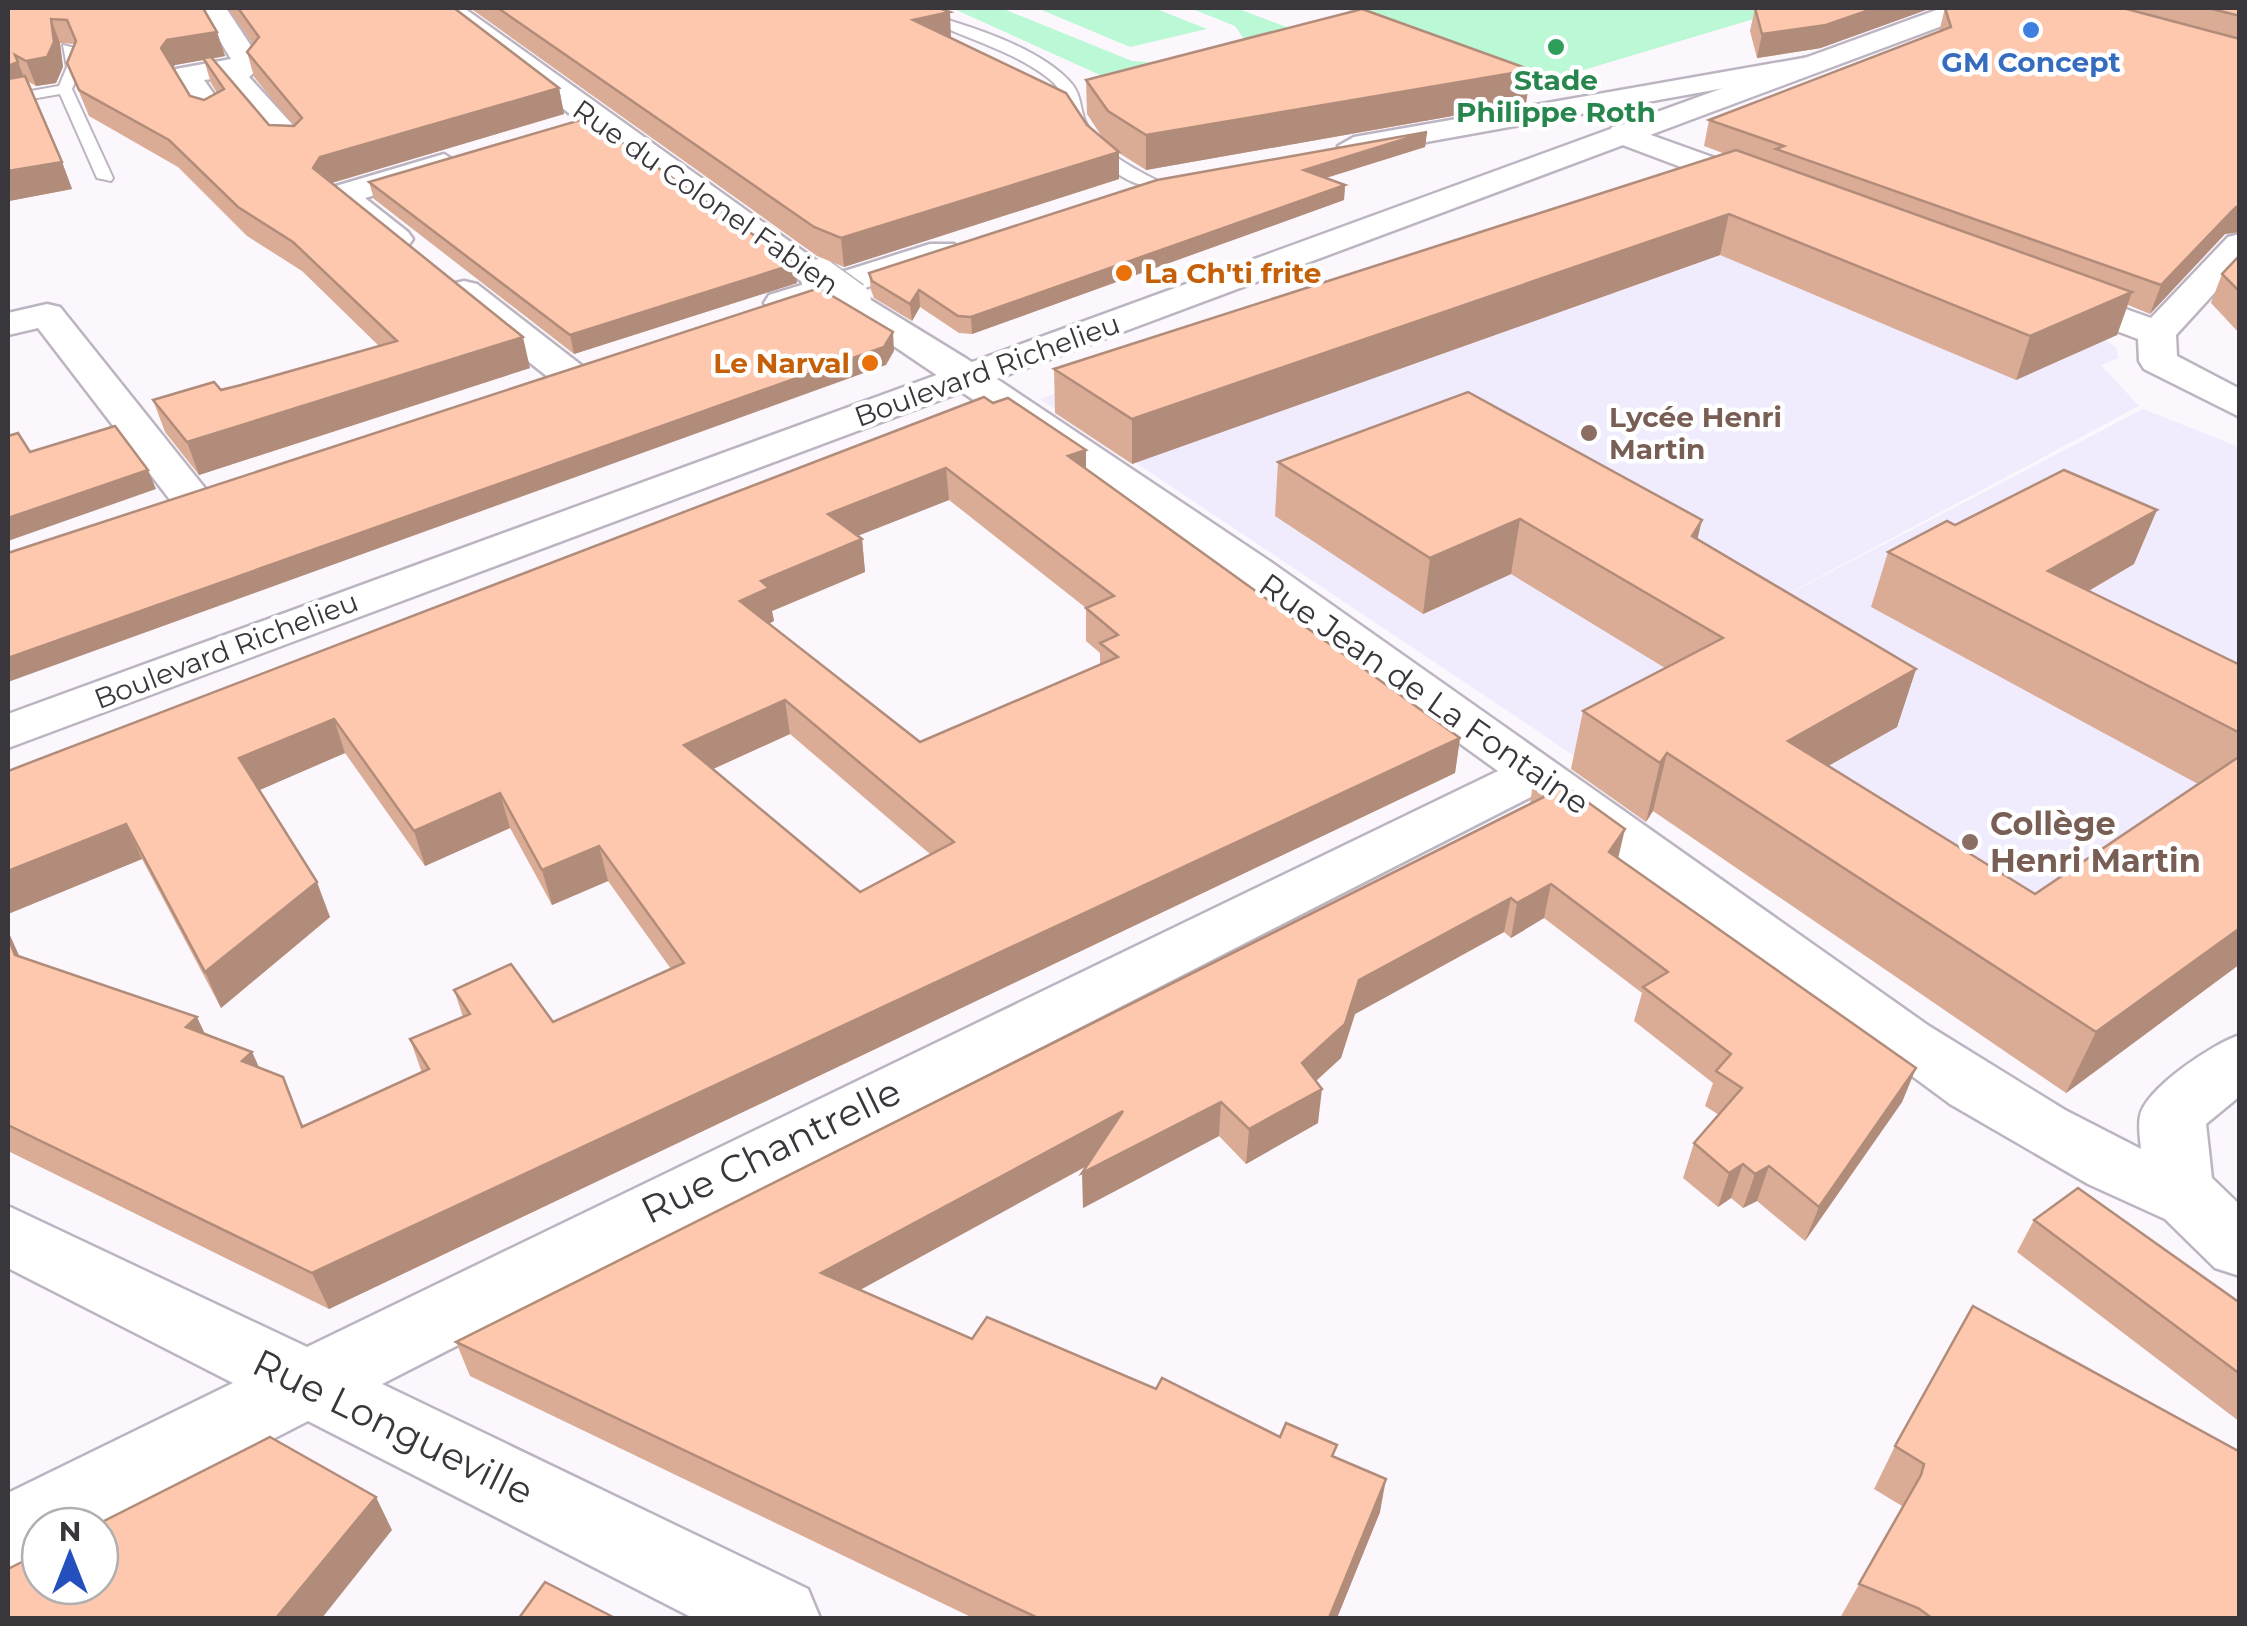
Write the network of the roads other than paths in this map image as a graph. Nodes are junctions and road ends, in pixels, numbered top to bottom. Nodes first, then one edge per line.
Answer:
1 (213, 8) edge
2 (448, 8) edge
3 (1965, 8) edge
4 (948, 24) edge
5 (68, 48) edge
6 (249, 64) junction
7 (1809, 65) junction
8 (65, 90) junction
9 (8, 99) edge
10 (213, 114) edge
11 (596, 119) junction
12 (559, 130) edge
13 (1623, 134) junction
14 (291, 142) edge
15 (1319, 152) edge
16 (468, 157) edge
17 (1188, 176) edge
18 (105, 178) dead end
19 (1150, 184) junction
20 (1795, 198) edge
21 (1100, 200) edge
22 (980, 238) edge
23 (2240, 244) edge
24 (2012, 279) edge
25 (746, 315) edge
26 (8, 324) edge
27 (2156, 333) junction
28 (603, 361) edge
29 (568, 373) junction
30 (970, 376) junction
31 (530, 385) edge
32 (2240, 405) edge
33 (190, 497) edge
34 (8, 732) edge
35 (1537, 773) junction
36 (2240, 1059) edge
37 (2184, 1198) junction
38 (8, 1236) edge
39 (2240, 1248) edge
40 (303, 1383) junction
41 (8, 1533) edge
42 (778, 1618) edge

1 - 6 street
2 - 11 street, Rue du Colonel Fabien
3 - 7 street, Boulevard Richelieu
4 - 19 lane
5 - 8 lane
6 - 10 street
6 - 14 street
7 - 13 street, Boulevard Richelieu
7 - 15 street
8 - 9 lane
8 - 18 lane
11 - 12 street
11 - 30 street, Rue du Colonel Fabien, bridge
13 - 20 street
13 - 30 street, Boulevard Richelieu
16 - 29 street
17 - 19 street
19 - 21 street
22 - 25 street
23 - 27 street
24 - 27 street
26 - 33 street
27 - 32 street
28 - 29 street
29 - 31 street
30 - 34 street, Boulevard Richelieu
30 - 35 street, Rue Jean de La Fontaine
35 - 37 street, Rue Jean de La Fontaine
35 - 40 street, Rue Chantrelle
36 - 37 street
37 - 39 street
38 - 40 street, Rue Longueville
40 - 41 street, Rue Chantrelle
40 - 42 street, Rue Longueville

